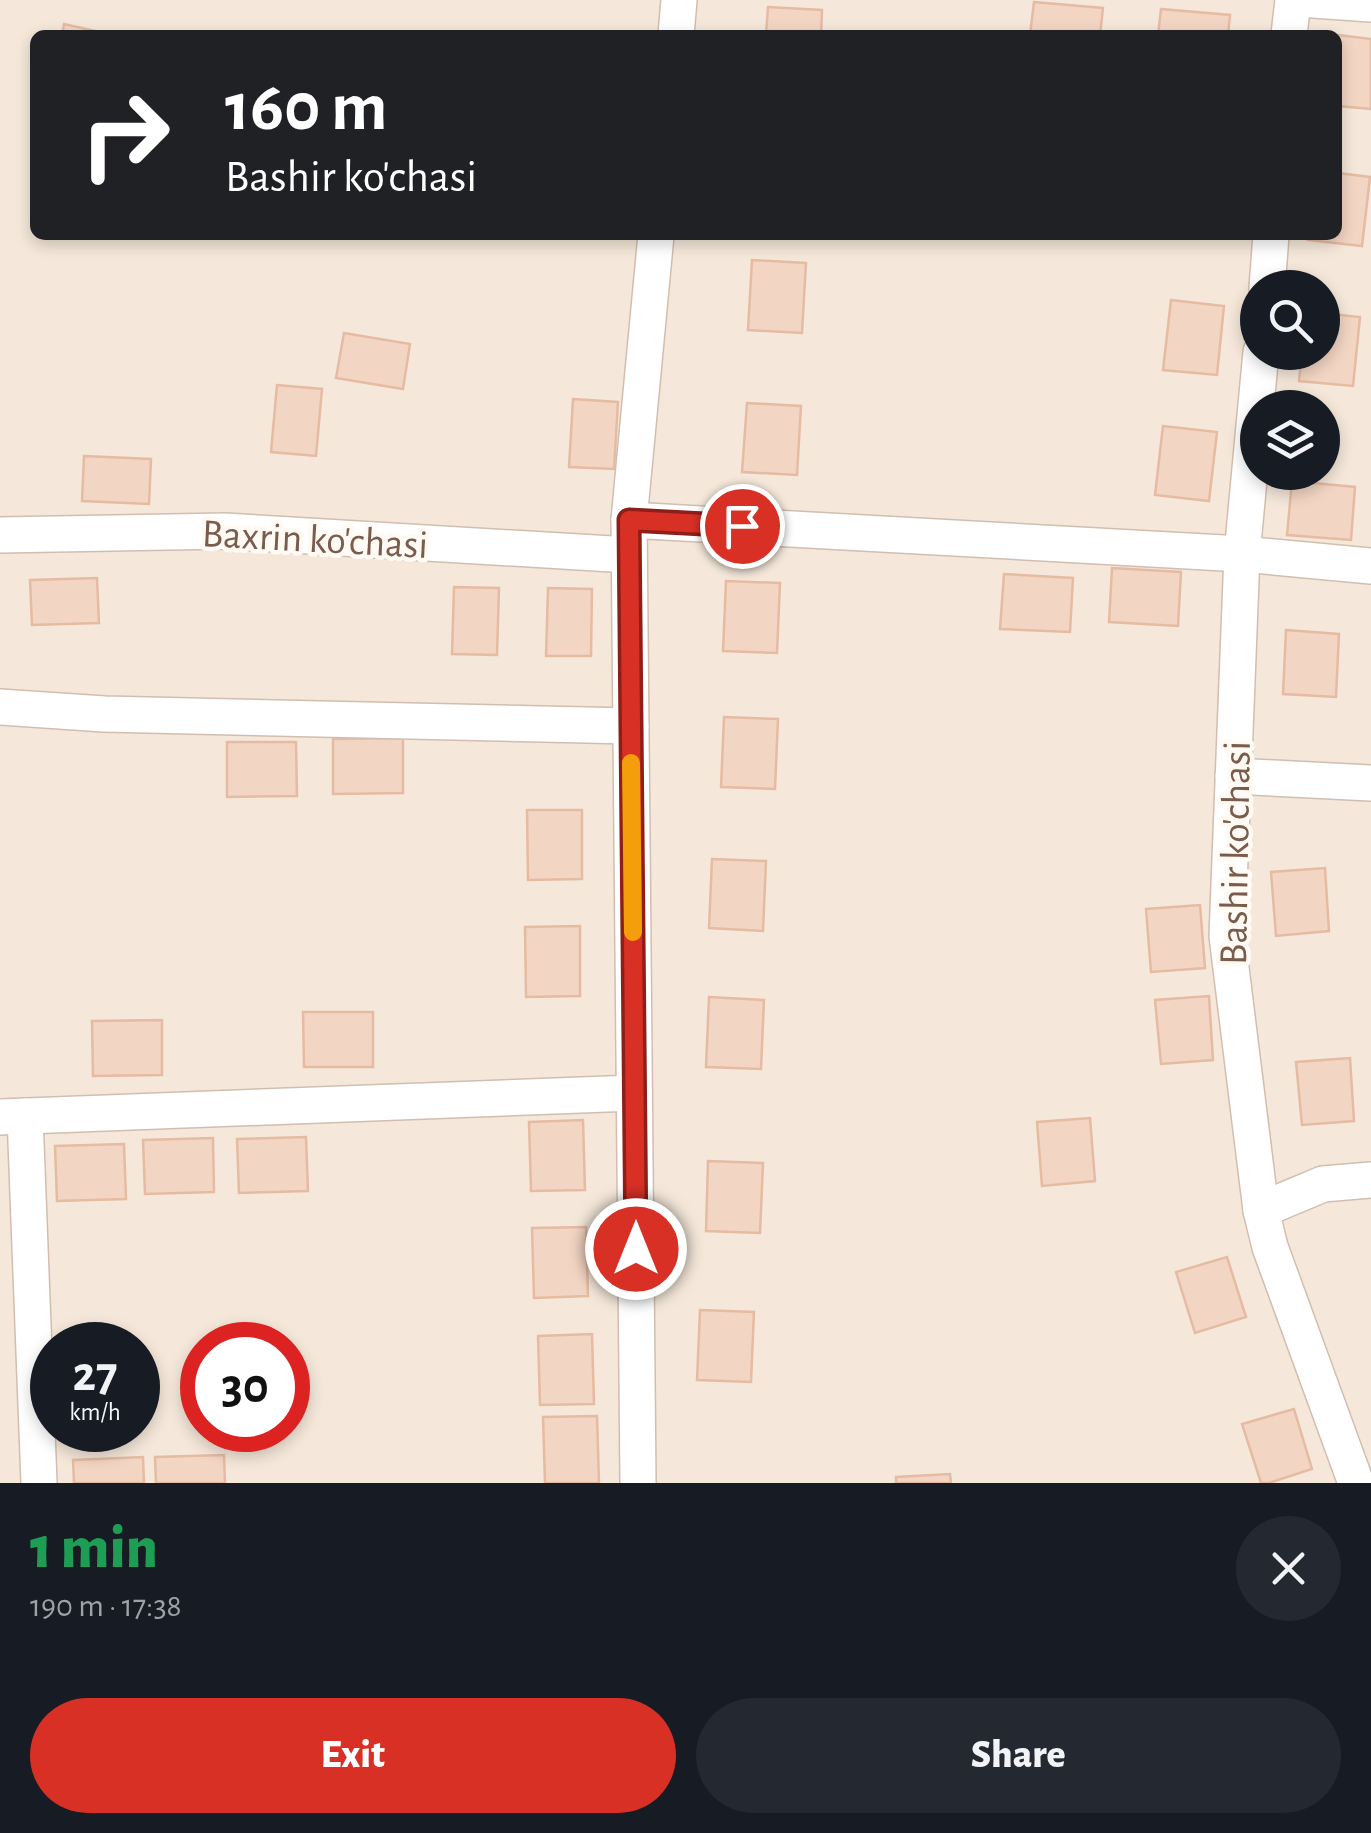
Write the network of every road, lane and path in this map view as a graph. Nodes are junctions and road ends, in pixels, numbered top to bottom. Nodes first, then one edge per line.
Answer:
1 (679, 0) edge
2 (1293, 0) edge
3 (1313, 0) edge
4 (1371, 4) edge
5 (676, 30) edge
6 (1290, 30) edge
7 (656, 240) edge
8 (1271, 240) edge
9 (1268, 270) edge
10 (1259, 370) edge
11 (0, 535) edge
12 (629, 538) junction
13 (1242, 554) junction
14 (1371, 566) edge
15 (0, 707) edge
16 (631, 726) junction
17 (1233, 776) junction
18 (1371, 782) edge
19 (634, 1093) junction
20 (12, 1116) edge
21 (1371, 1180) edge
22 (1262, 1210) junction
23 (40, 1483) edge
24 (638, 1483) edge
25 (1356, 1483) edge

1 - 5 street
2 - 6 street
3 - 4 street
7 - 12 street
8 - 9 street
10 - 13 street, Bashir ko'chasi
11 - 12 street, Baxrin ko'chasi
12 - 13 street
12 - 16 street
13 - 14 street
13 - 17 street, Bashir ko'chasi
15 - 16 street
16 - 19 street
17 - 18 street
17 - 22 street, Bashir ko'chasi
19 - 20 street
19 - 24 street
20 - 23 street
21 - 22 street
22 - 25 street, Bashir ko'chasi

